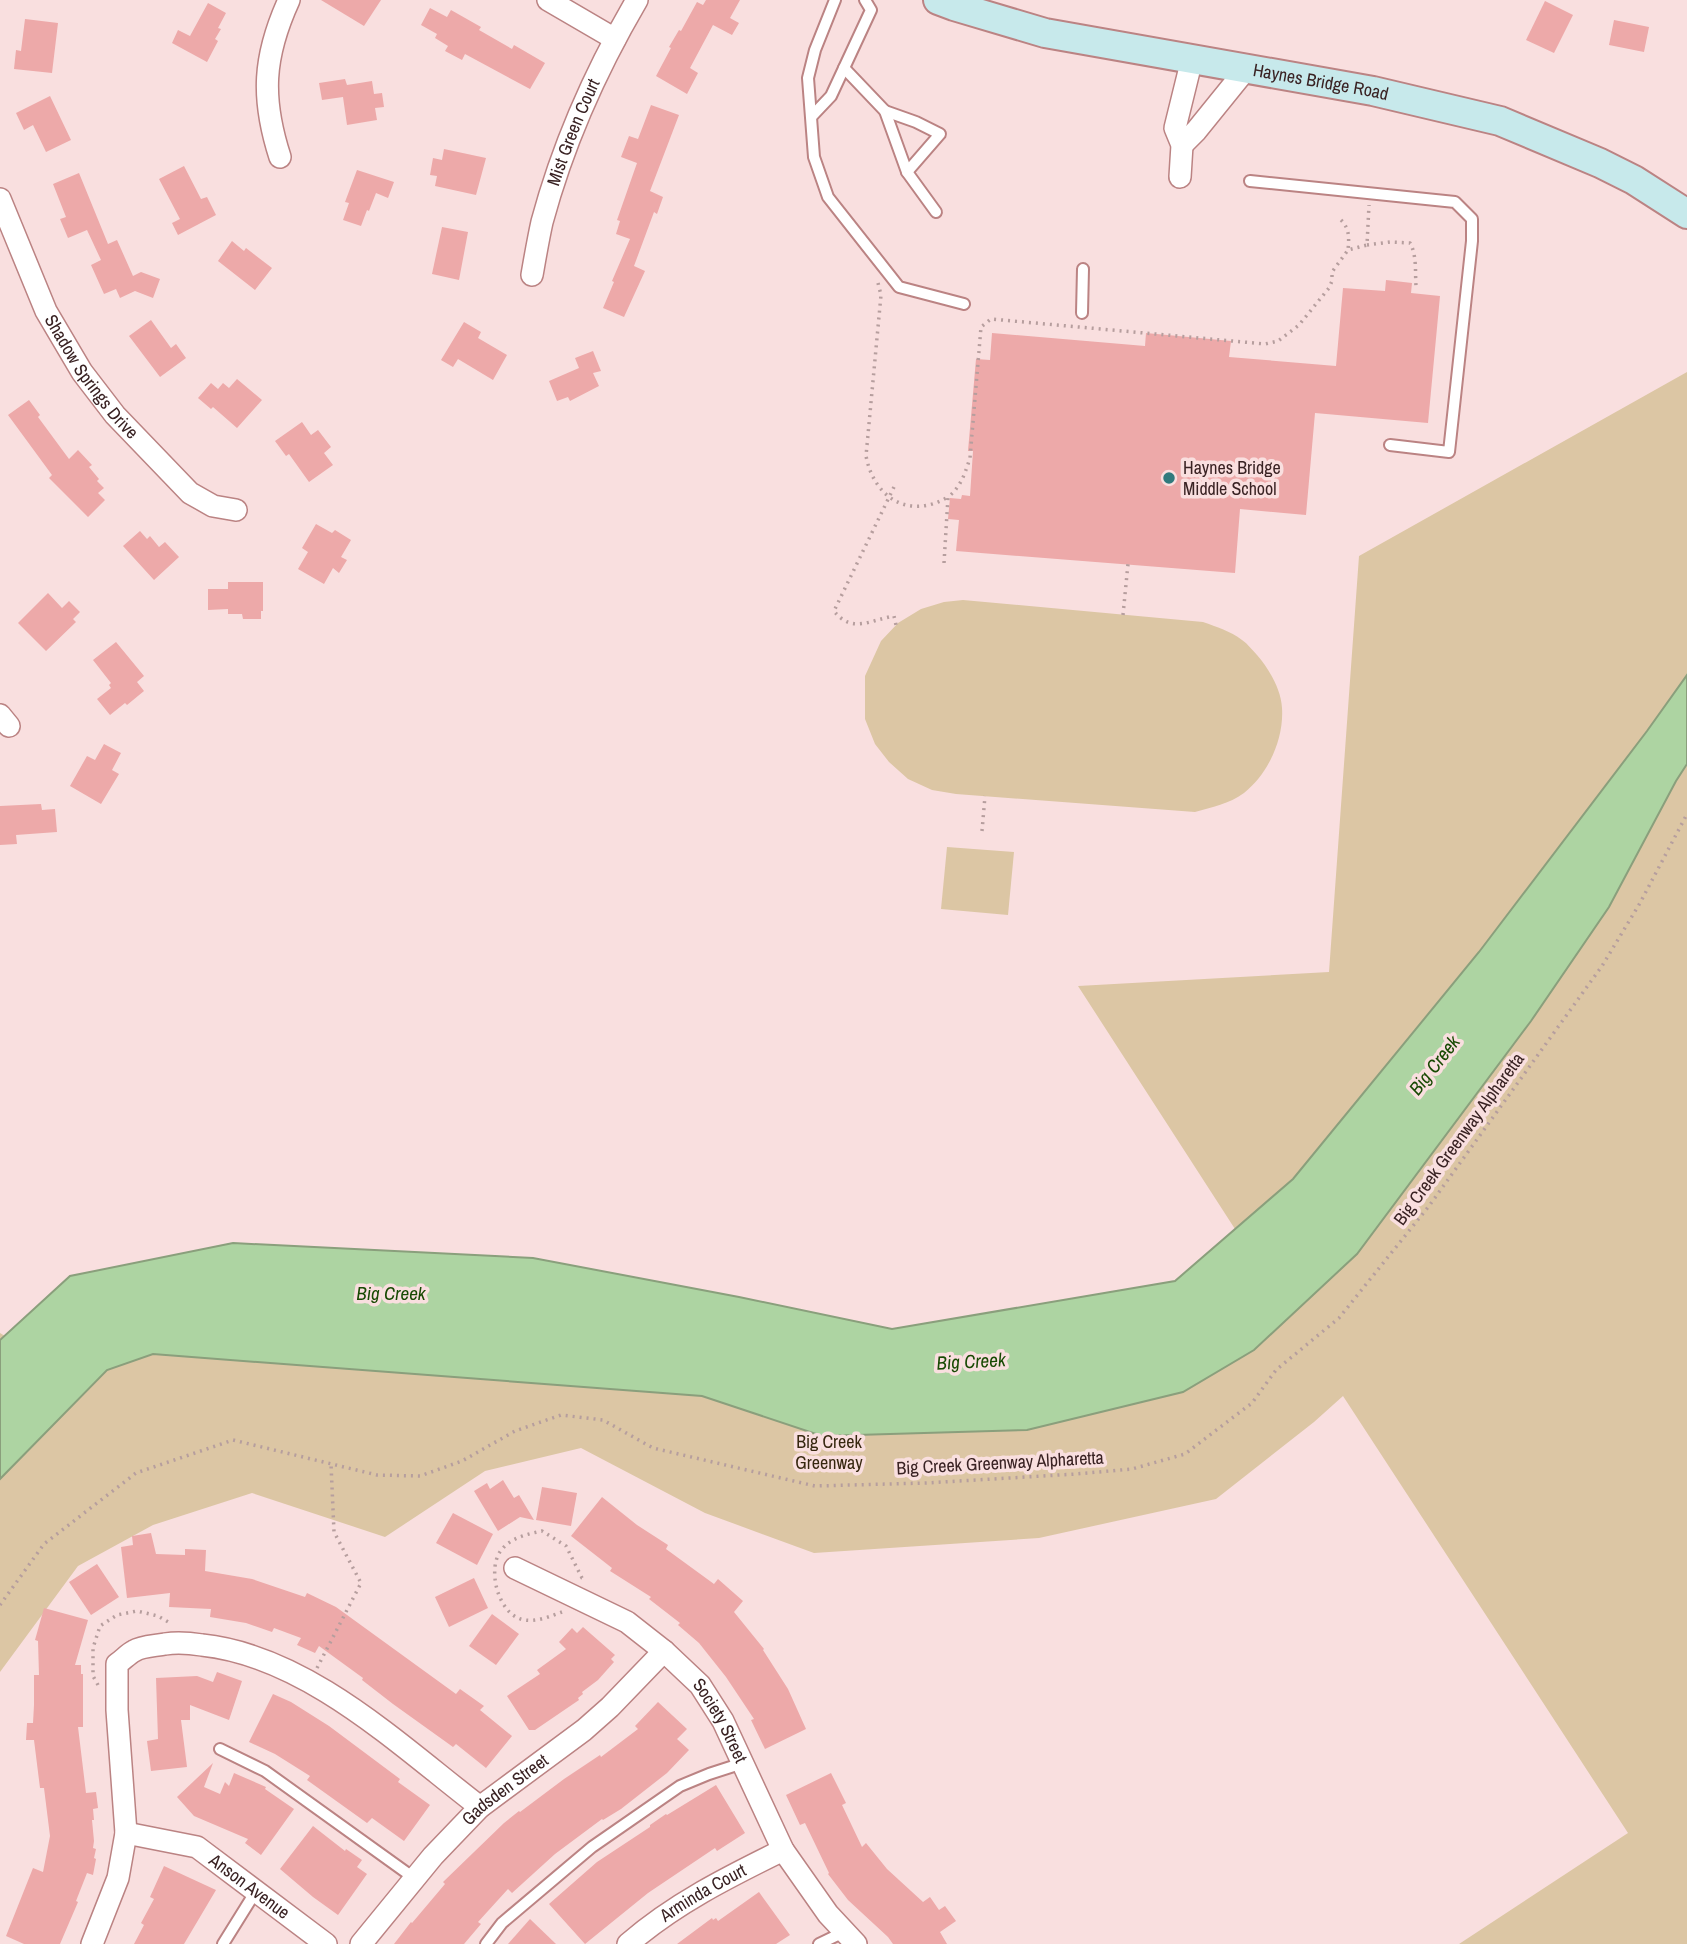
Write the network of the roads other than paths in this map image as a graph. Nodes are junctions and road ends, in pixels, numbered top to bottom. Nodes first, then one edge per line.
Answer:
1 (289, 0) edge
2 (548, 0) edge
3 (637, 0) edge
4 (835, 0) edge
5 (865, 0) edge
6 (938, 0) edge
7 (615, 38) junction
8 (1192, 59) junction
9 (844, 68) junction
10 (1247, 68) junction
11 (885, 111) junction
12 (812, 116) junction
13 (1181, 145) junction
14 (280, 157) dead end
15 (907, 172) junction
16 (1180, 177) dead end
17 (1250, 181) dead end
18 (0, 199) edge
19 (936, 212) dead end
20 (1687, 214) edge
21 (1083, 269) dead end
22 (532, 275) dead end
23 (964, 304) dead end
24 (1082, 313) dead end
25 (1390, 445) dead end
26 (236, 510) dead end
27 (515, 1568) dead end
28 (664, 1651) junction
29 (220, 1749) dead end
30 (743, 1763) junction
31 (480, 1807) junction
32 (126, 1833) junction
33 (783, 1850) junction
34 (414, 1878) junction
35 (256, 1891) junction
36 (851, 1937) edge
37 (92, 1944) edge
38 (223, 1944) edge
39 (326, 1944) edge
40 (361, 1944) edge
41 (486, 1944) edge
42 (628, 1944) edge
43 (819, 1944) edge

1 - 14 street
2 - 7 street
3 - 7 street, Mist Green Court
4 - 12 lane
5 - 9 lane
6 - 8 main road, Haynes Bridge Road
7 - 22 street, Mist Green Court
8 - 10 main road, Haynes Bridge Road
8 - 13 street
9 - 11 lane
9 - 12 lane
10 - 13 street
10 - 20 main road, Haynes Bridge Road
11 - 15 lane
11 - 15 lane
12 - 23 lane
13 - 16 street
15 - 19 lane
17 - 25 lane
18 - 26 street, Shadow Springs Drive
21 - 24 lane
27 - 28 street, Society Street
28 - 30 street, Society Street
28 - 31 street, Gadsden Street
29 - 34 lane
30 - 33 street, Society Street
30 - 41 lane
31 - 32 street
31 - 34 street, Gadsden Street
32 - 35 street, Anson Avenue
32 - 37 street
33 - 36 street, Society Street
33 - 42 street, Arminda Court
34 - 40 street, Gadsden Street
35 - 38 lane
35 - 39 street, Anson Avenue
36 - 43 lane

